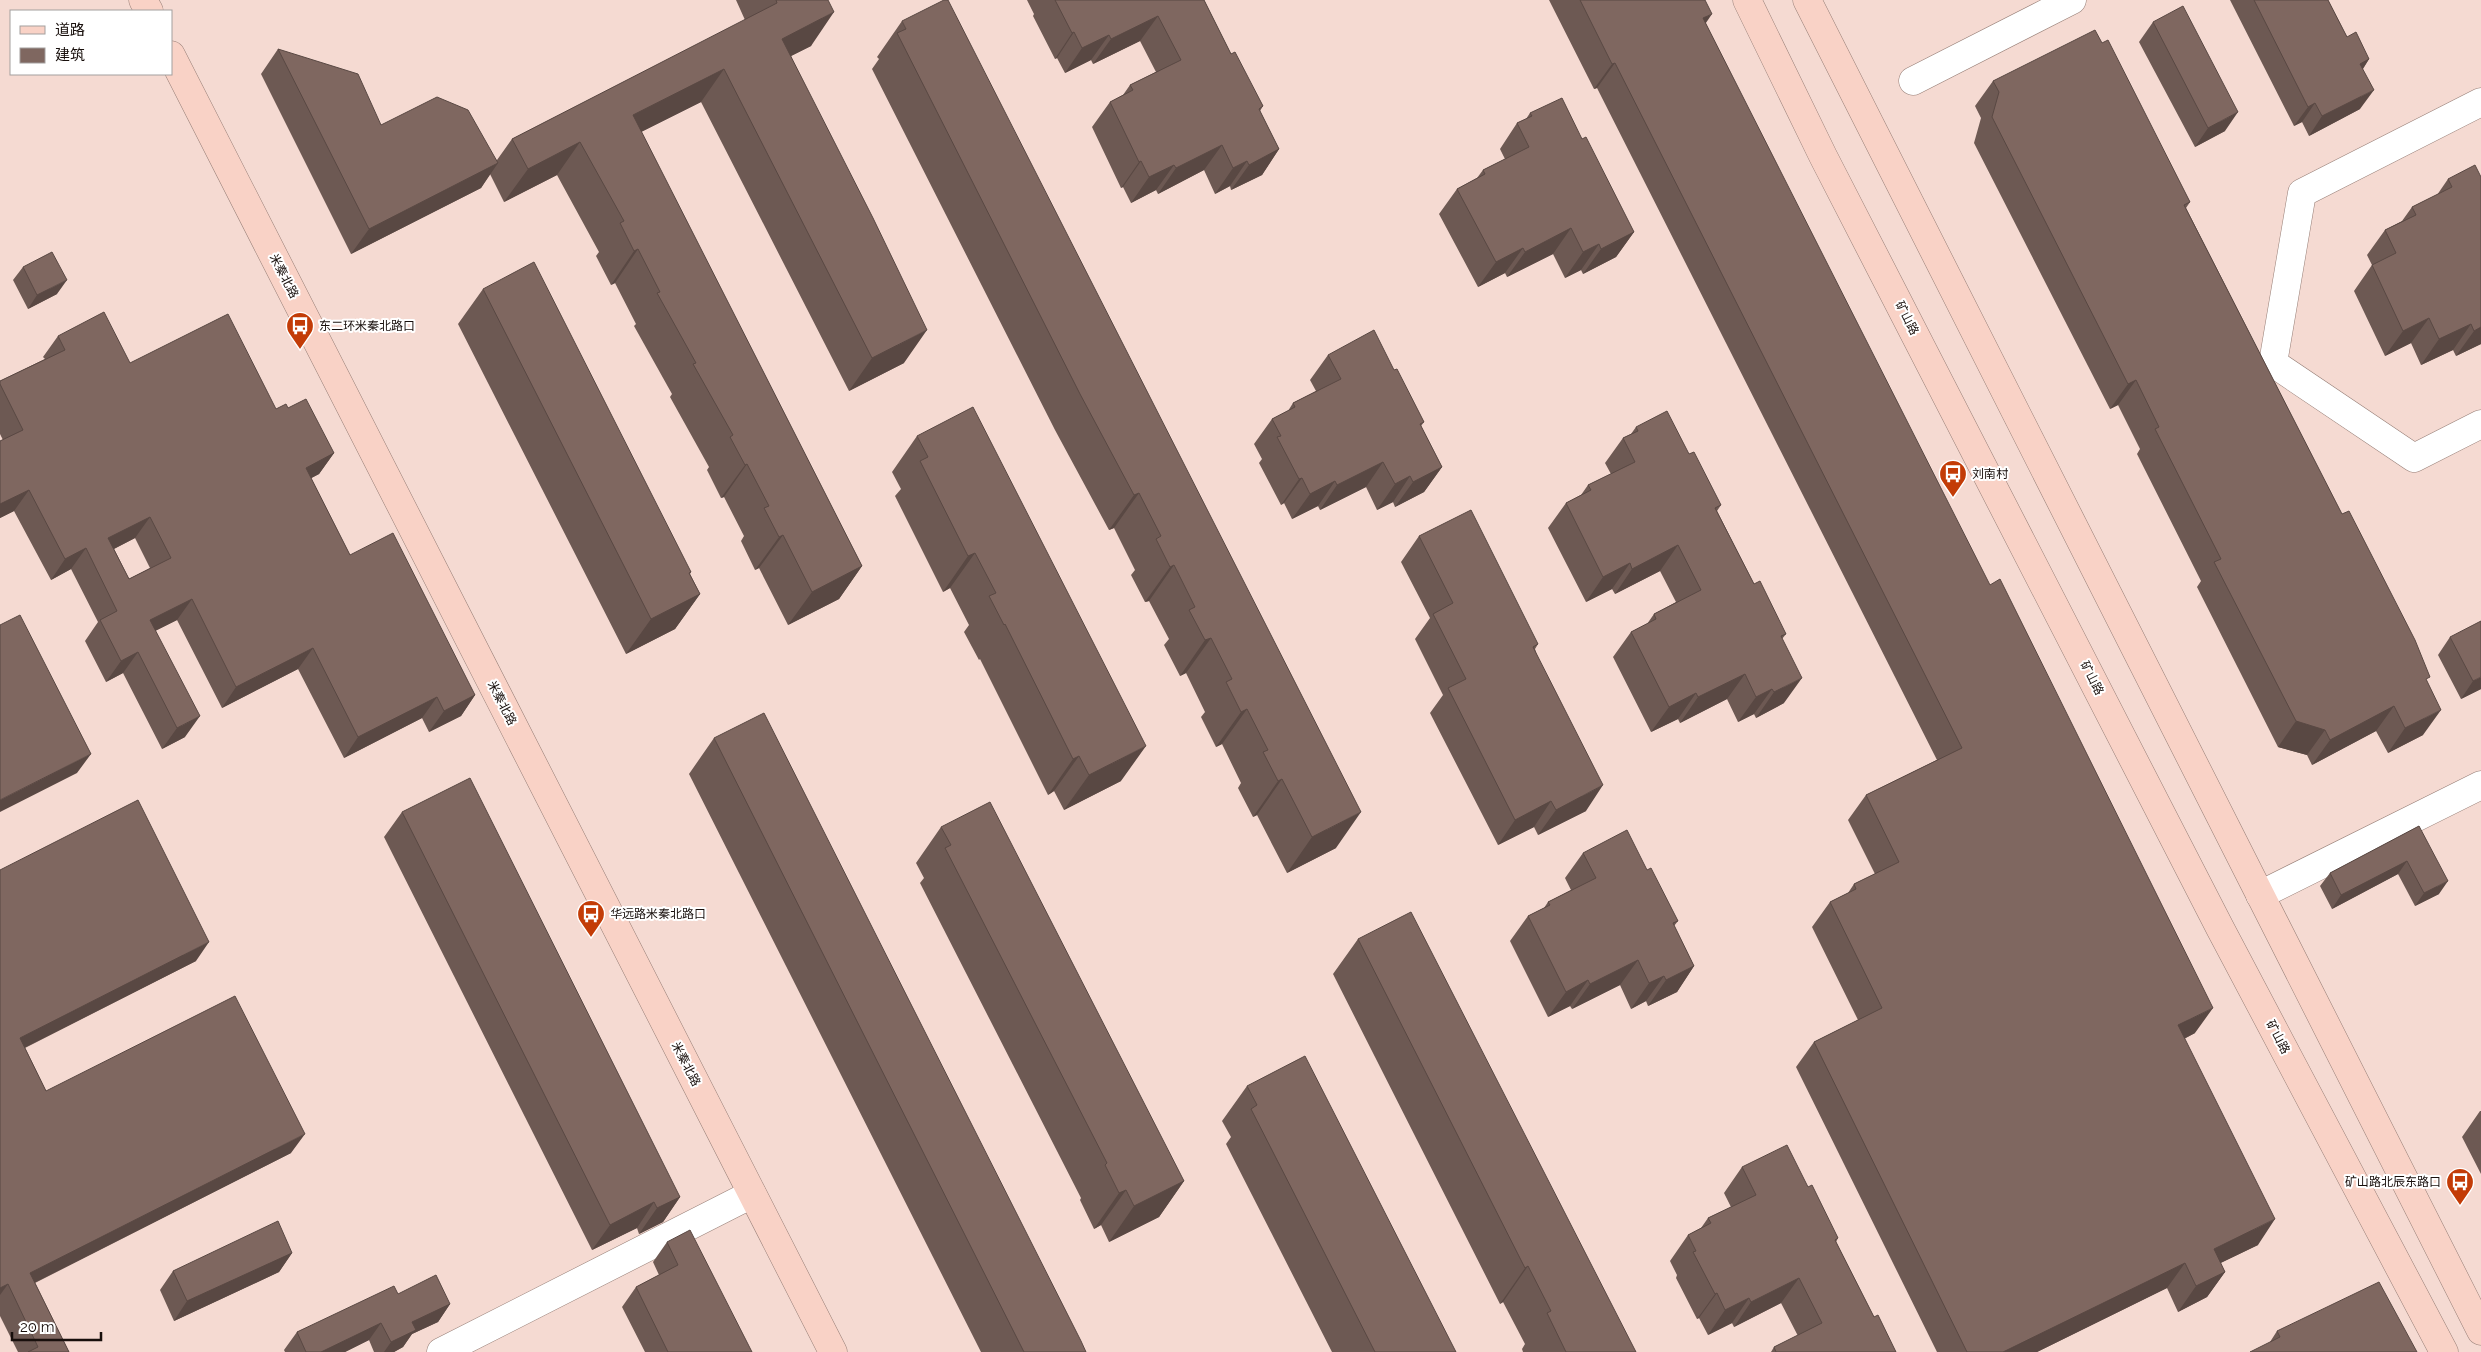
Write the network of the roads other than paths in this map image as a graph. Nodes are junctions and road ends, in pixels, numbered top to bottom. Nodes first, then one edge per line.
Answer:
1 (1747, 0) edge
2 (1807, 0) edge
3 (2072, 0) edge
4 (172, 56) edge
5 (1913, 81) dead end
6 (2481, 102) edge
7 (2481, 424) edge
8 (2481, 785) edge
9 (2260, 895) junction
10 (752, 1194) junction
11 (2481, 1331) edge
12 (441, 1352) edge
13 (832, 1352) edge
14 (2444, 1352) edge

1 - 14 main road, 矿山路
2 - 9 main road
3 - 5 street
4 - 10 main road, 米秦北路
6 - 7 street
8 - 9 street
9 - 11 main road
10 - 12 street
10 - 13 main road, 米秦北路

